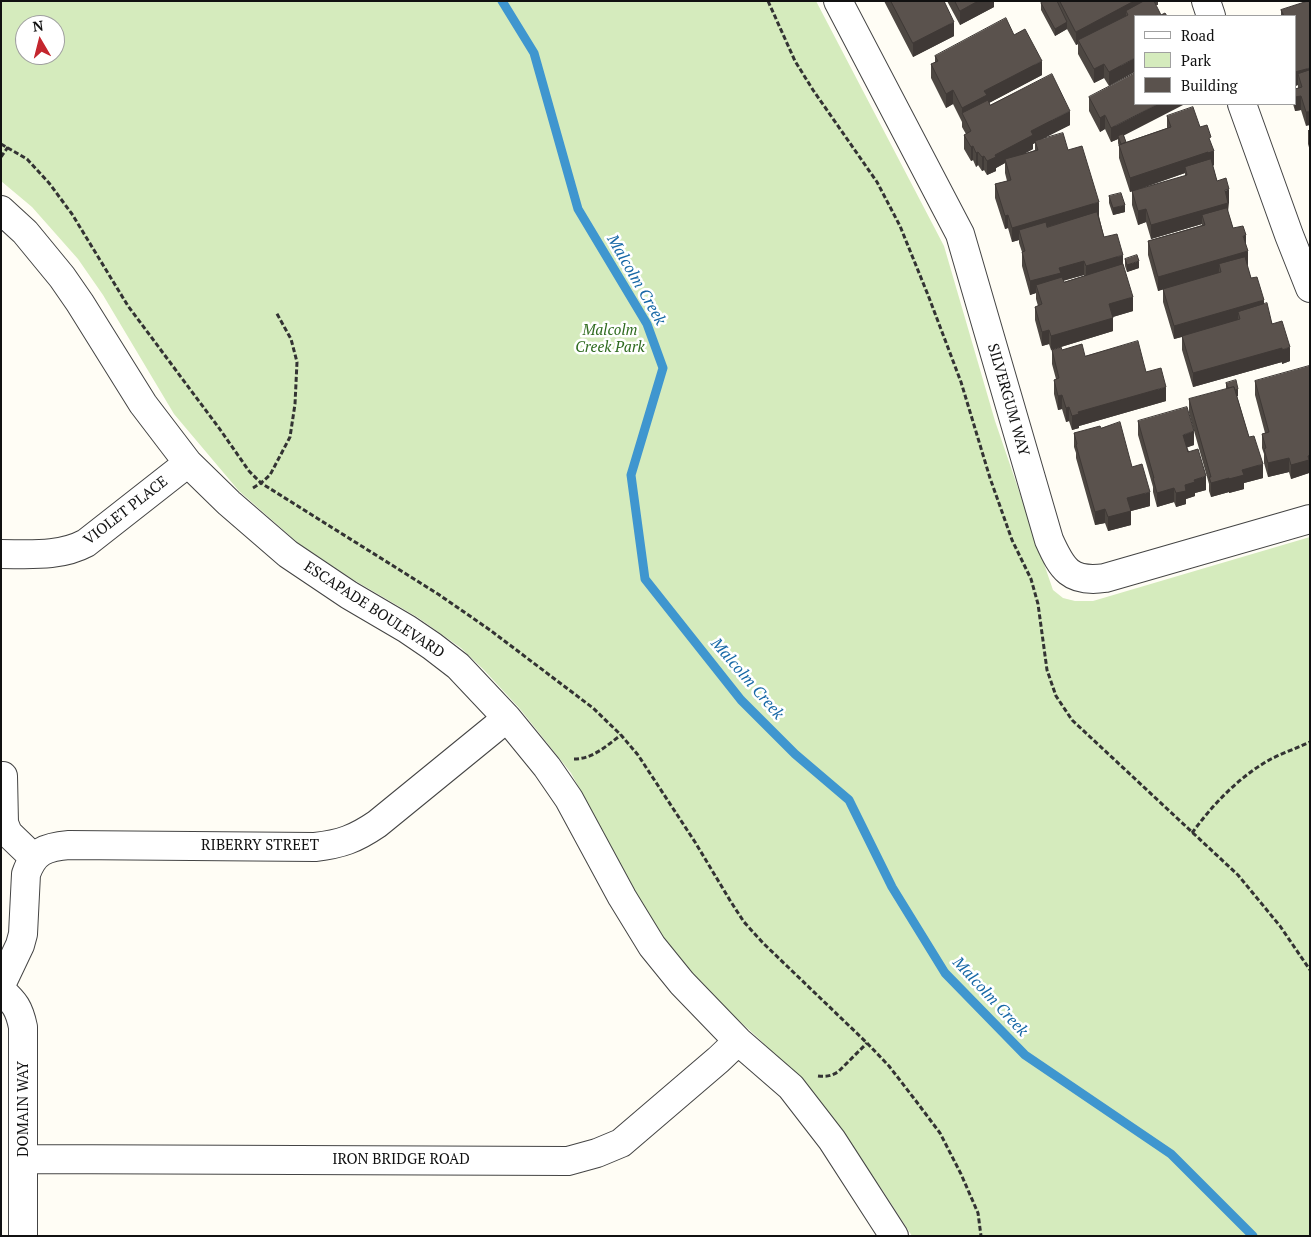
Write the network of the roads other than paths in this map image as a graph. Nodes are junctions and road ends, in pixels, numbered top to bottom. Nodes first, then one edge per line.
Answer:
1 (838, 1) edge
2 (1242, 105) edge
3 (1, 210) edge
4 (1308, 277) edge
5 (188, 463) junction
6 (1310, 519) edge
7 (1, 554) edge
8 (508, 718) junction
9 (3, 776) dead end
10 (34, 858) junction
11 (1, 985) edge
12 (1, 990) edge
13 (738, 1041) junction
14 (24, 1159) junction
15 (23, 1236) edge
16 (894, 1236) edge

1 - 6 street, SILVERGUM WAY
2 - 4 street
3 - 5 street, ESCAPADE BOULEVARD
5 - 7 street, VIOLET PLACE
5 - 8 street, ESCAPADE BOULEVARD
8 - 10 street, RIBERRY STREET
8 - 13 street, ESCAPADE BOULEVARD
9 - 10 street
10 - 11 street
12 - 14 street, DOMAIN WAY
13 - 14 street, IRON BRIDGE ROAD
13 - 16 street, ESCAPADE BOULEVARD
14 - 15 street, DOMAIN WAY

